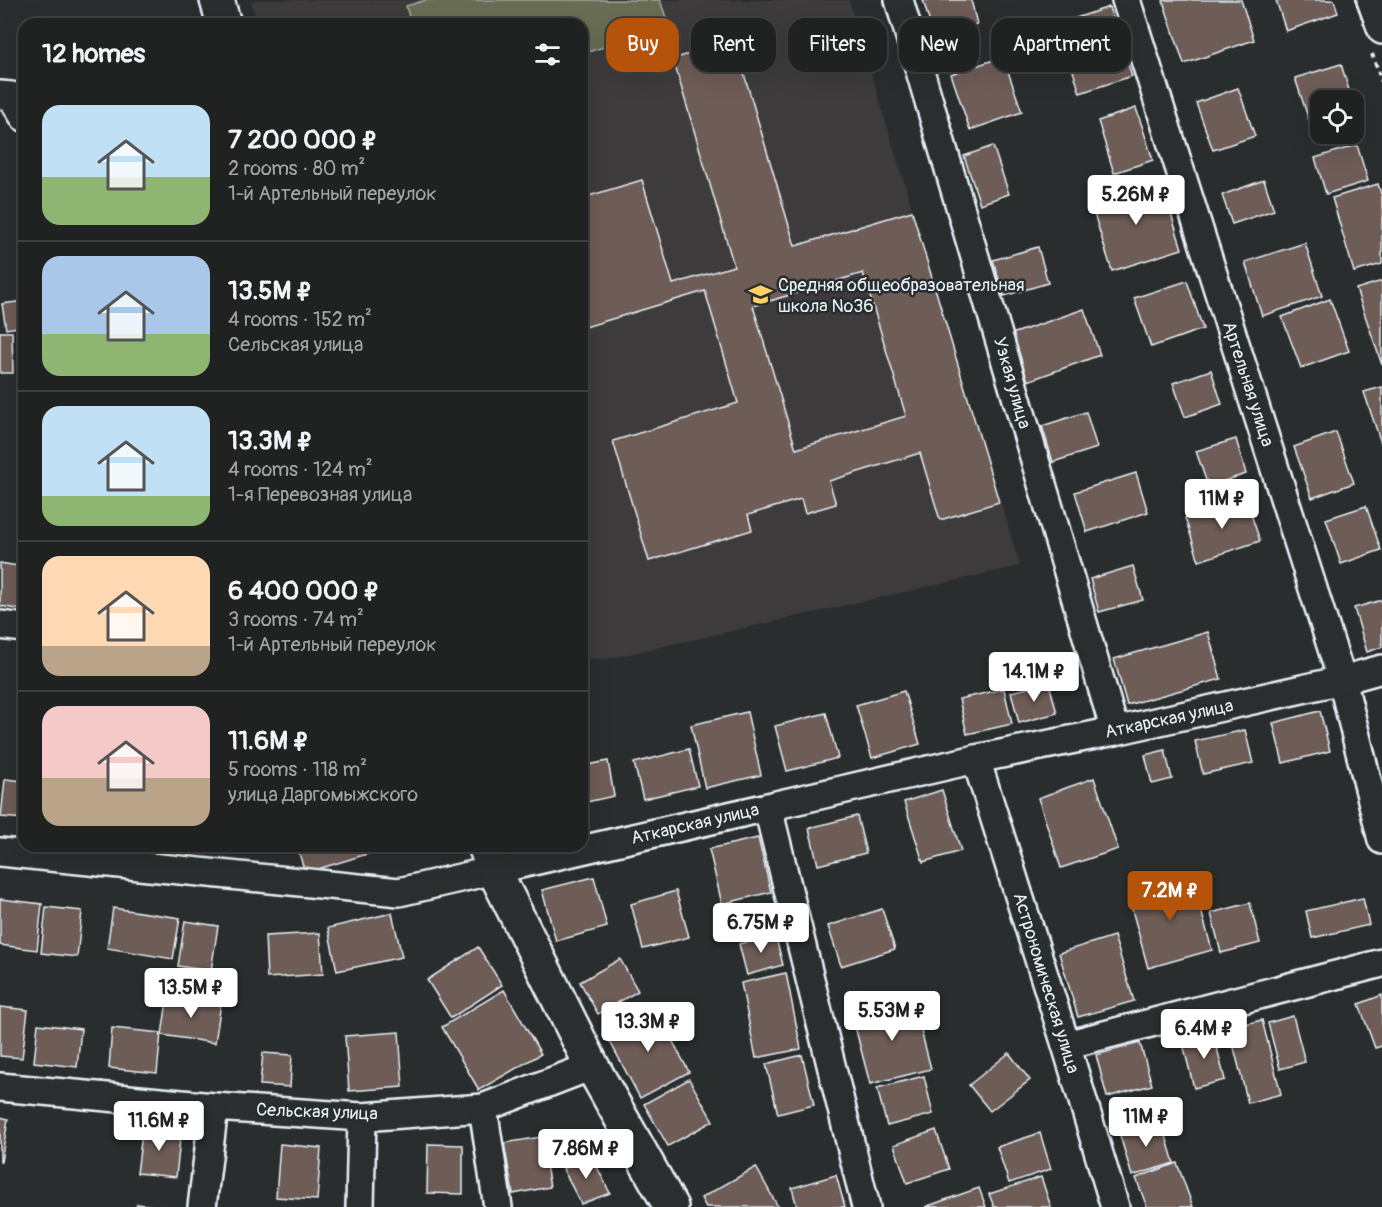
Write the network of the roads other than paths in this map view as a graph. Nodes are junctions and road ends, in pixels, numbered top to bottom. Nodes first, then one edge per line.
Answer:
1 (216, 0) edge
2 (899, 0) edge
3 (1126, 0) edge
4 (1371, 0) edge
5 (222, 18) edge
6 (1382, 30) edge
7 (0, 95) edge
8 (18, 107) edge
9 (0, 625) edge
10 (18, 627) edge
11 (1382, 669) edge
12 (1342, 680) junction
13 (1115, 731) junction
14 (976, 759) junction
15 (768, 808) junction
16 (588, 840) edge
17 (1382, 840) edge
18 (0, 852) edge
19 (522, 852) edge
20 (489, 858) edge
21 (1382, 963) edge
22 (1066, 1045) junction
23 (591, 1066) junction
24 (0, 1087) edge
25 (214, 1107) junction
26 (483, 1108) junction
27 (362, 1117) junction
28 (202, 1207) edge
29 (360, 1207) edge
30 (498, 1207) edge
31 (671, 1207) edge
32 (866, 1207) edge
33 (1115, 1207) edge

1 - 5 main road
2 - 13 street, Узкая улица
3 - 12 street, Артельная улица
4 - 6 street
7 - 8 street
9 - 10 street
11 - 12 street, Аткарская улица
12 - 13 street, Аткарская улица
12 - 17 street, Артельная улица
13 - 14 street, Аткарская улица
14 - 15 street, Аткарская улица
14 - 22 street, Астрономическая улица
15 - 16 street, Аткарская улица
15 - 32 street
18 - 20 street, Аткарская улица
19 - 20 street, Аткарская улица
20 - 23 main road
21 - 22 street
22 - 33 street, Астрономическая улица
23 - 26 street, Сельская улица
23 - 31 main road
24 - 25 street, Сельская улица
25 - 27 street, Сельская улица
25 - 28 street
26 - 27 street, Сельская улица
26 - 30 street
27 - 29 street

